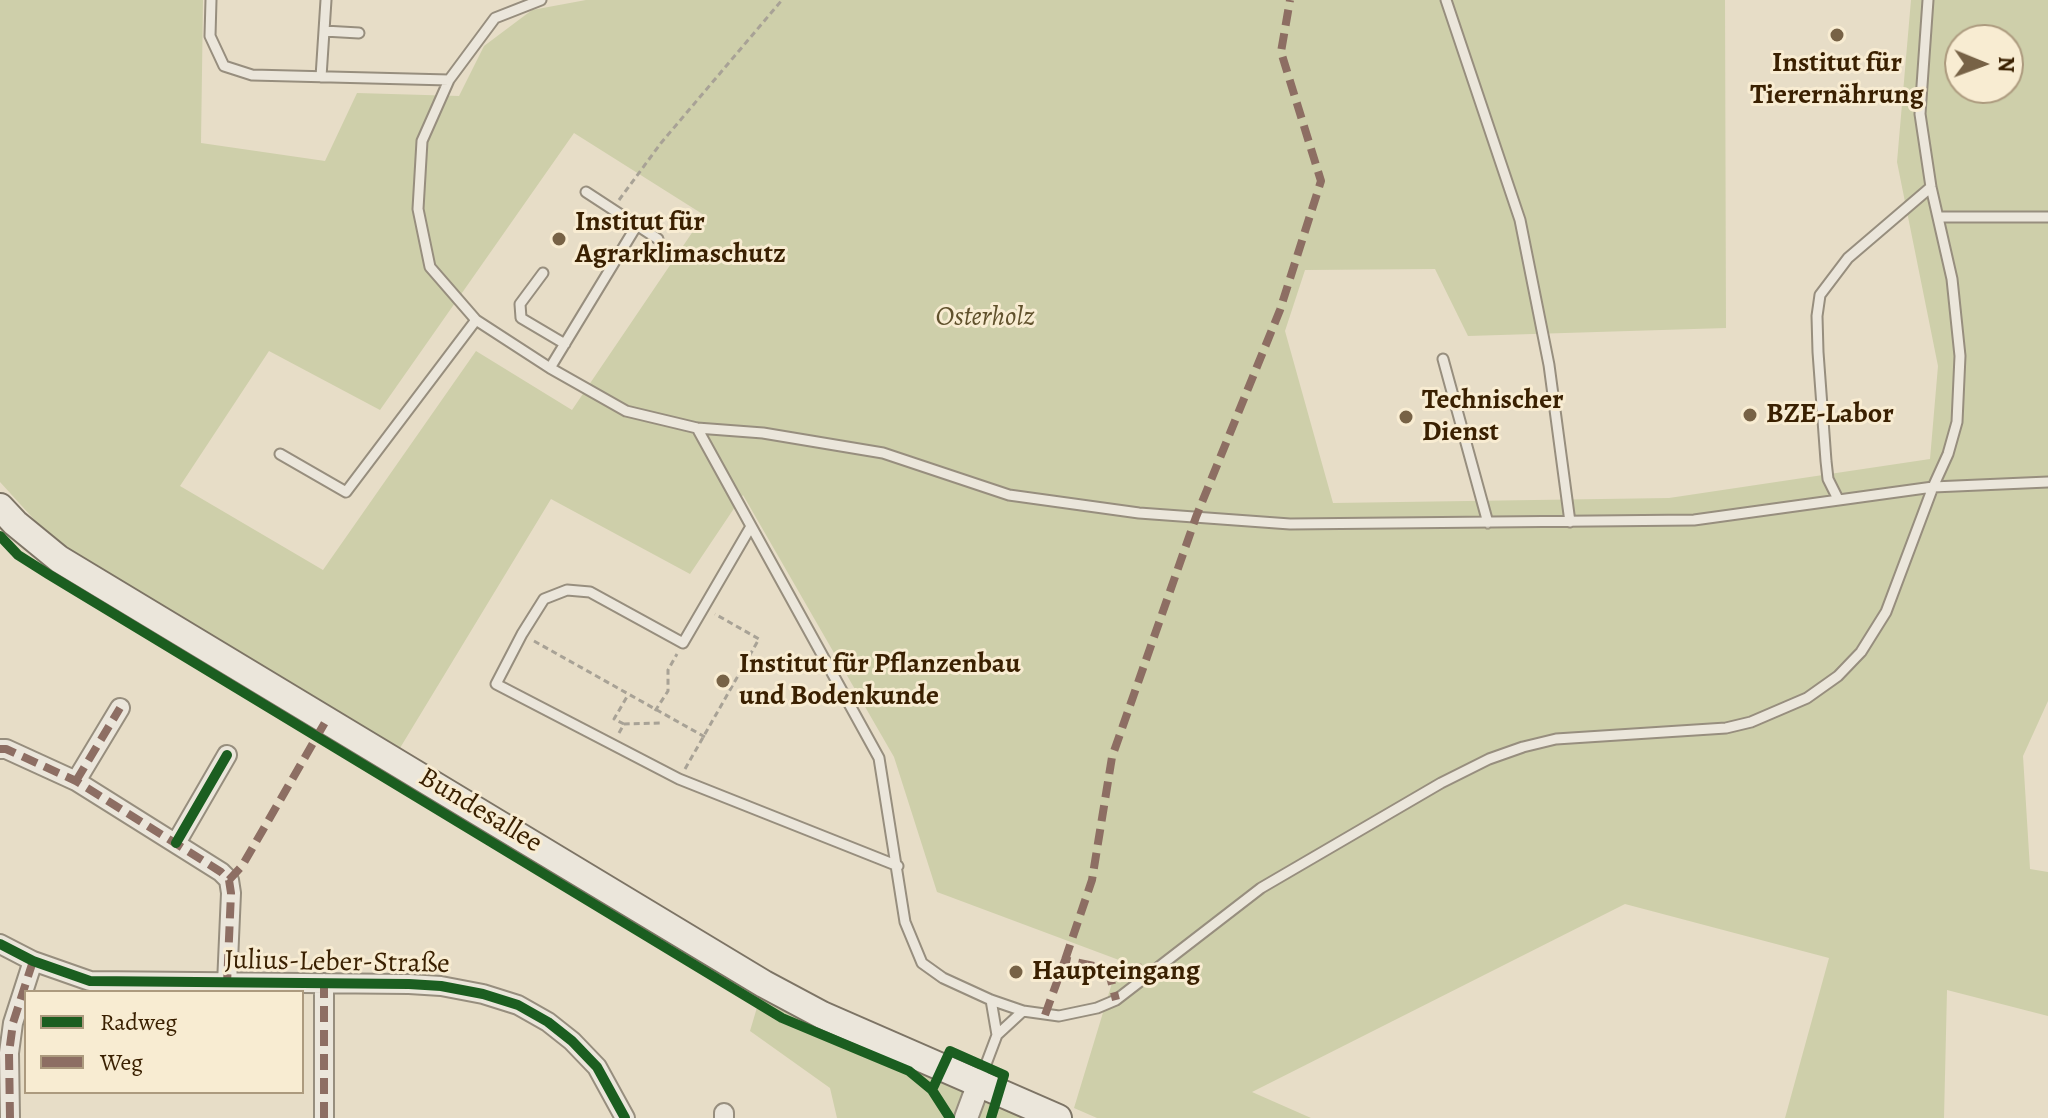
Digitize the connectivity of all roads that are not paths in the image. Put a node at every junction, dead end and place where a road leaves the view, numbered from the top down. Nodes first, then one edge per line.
1 (211, 0) edge
2 (326, 0) edge
3 (541, 0) edge
4 (1446, 0) edge
5 (1928, 0) edge
6 (324, 31) junction
7 (359, 33) dead end
8 (321, 77) junction
9 (449, 80) junction
10 (1931, 187) junction
11 (586, 192) dead end
12 (1938, 217) junction
13 (2048, 217) edge
14 (637, 225) junction
15 (658, 239) dead end
16 (543, 273) dead end
17 (476, 320) junction
18 (565, 344) junction
19 (1443, 359) dead end
20 (550, 368) junction
21 (697, 428) junction
22 (280, 454) dead end
23 (2048, 482) edge
24 (1933, 487) junction
25 (1838, 499) junction
26 (0, 507) edge
27 (1570, 522) junction
28 (1488, 523) junction
29 (750, 528) junction
30 (120, 708) dead end
31 (0, 749) edge
32 (227, 755) dead end
33 (76, 781) junction
34 (176, 843) junction
35 (898, 866) junction
36 (0, 944) edge
37 (33, 961) junction
38 (324, 983) junction
39 (227, 984) junction
40 (991, 1000) junction
41 (1023, 1011) junction
42 (997, 1035) junction
43 (979, 1083) junction
44 (10, 1118) edge
45 (324, 1118) edge
46 (625, 1118) edge
47 (966, 1118) edge
48 (1058, 1118) edge

1 - 8 lane
2 - 6 lane
3 - 9 lane
4 - 27 lane
5 - 10 lane
6 - 7 lane
6 - 8 lane
8 - 9 lane
9 - 17 lane
10 - 12 lane
10 - 25 lane
11 - 14 lane
12 - 13 lane
12 - 24 lane
14 - 15 lane
14 - 18 lane
16 - 18 lane
17 - 20 lane
17 - 22 lane
18 - 20 lane
19 - 28 lane
20 - 21 lane
21 - 28 lane
21 - 29 lane
23 - 24 lane
24 - 25 lane
24 - 41 lane
25 - 27 lane
26 - 43 main road, Bundesallee
27 - 28 lane
29 - 35 lane
29 - 35 lane
30 - 33 street
31 - 33 street
32 - 34 street
33 - 34 street
34 - 39 street
35 - 40 lane
36 - 37 street, Julius-Leber-Straße
37 - 39 street, Julius-Leber-Straße
37 - 44 street
38 - 39 street, Julius-Leber-Straße
38 - 45 street
38 - 46 street, Julius-Leber-Straße
40 - 41 lane
40 - 42 lane
41 - 42 lane
42 - 43 lane
43 - 47 street
43 - 48 main road, Bundesallee

